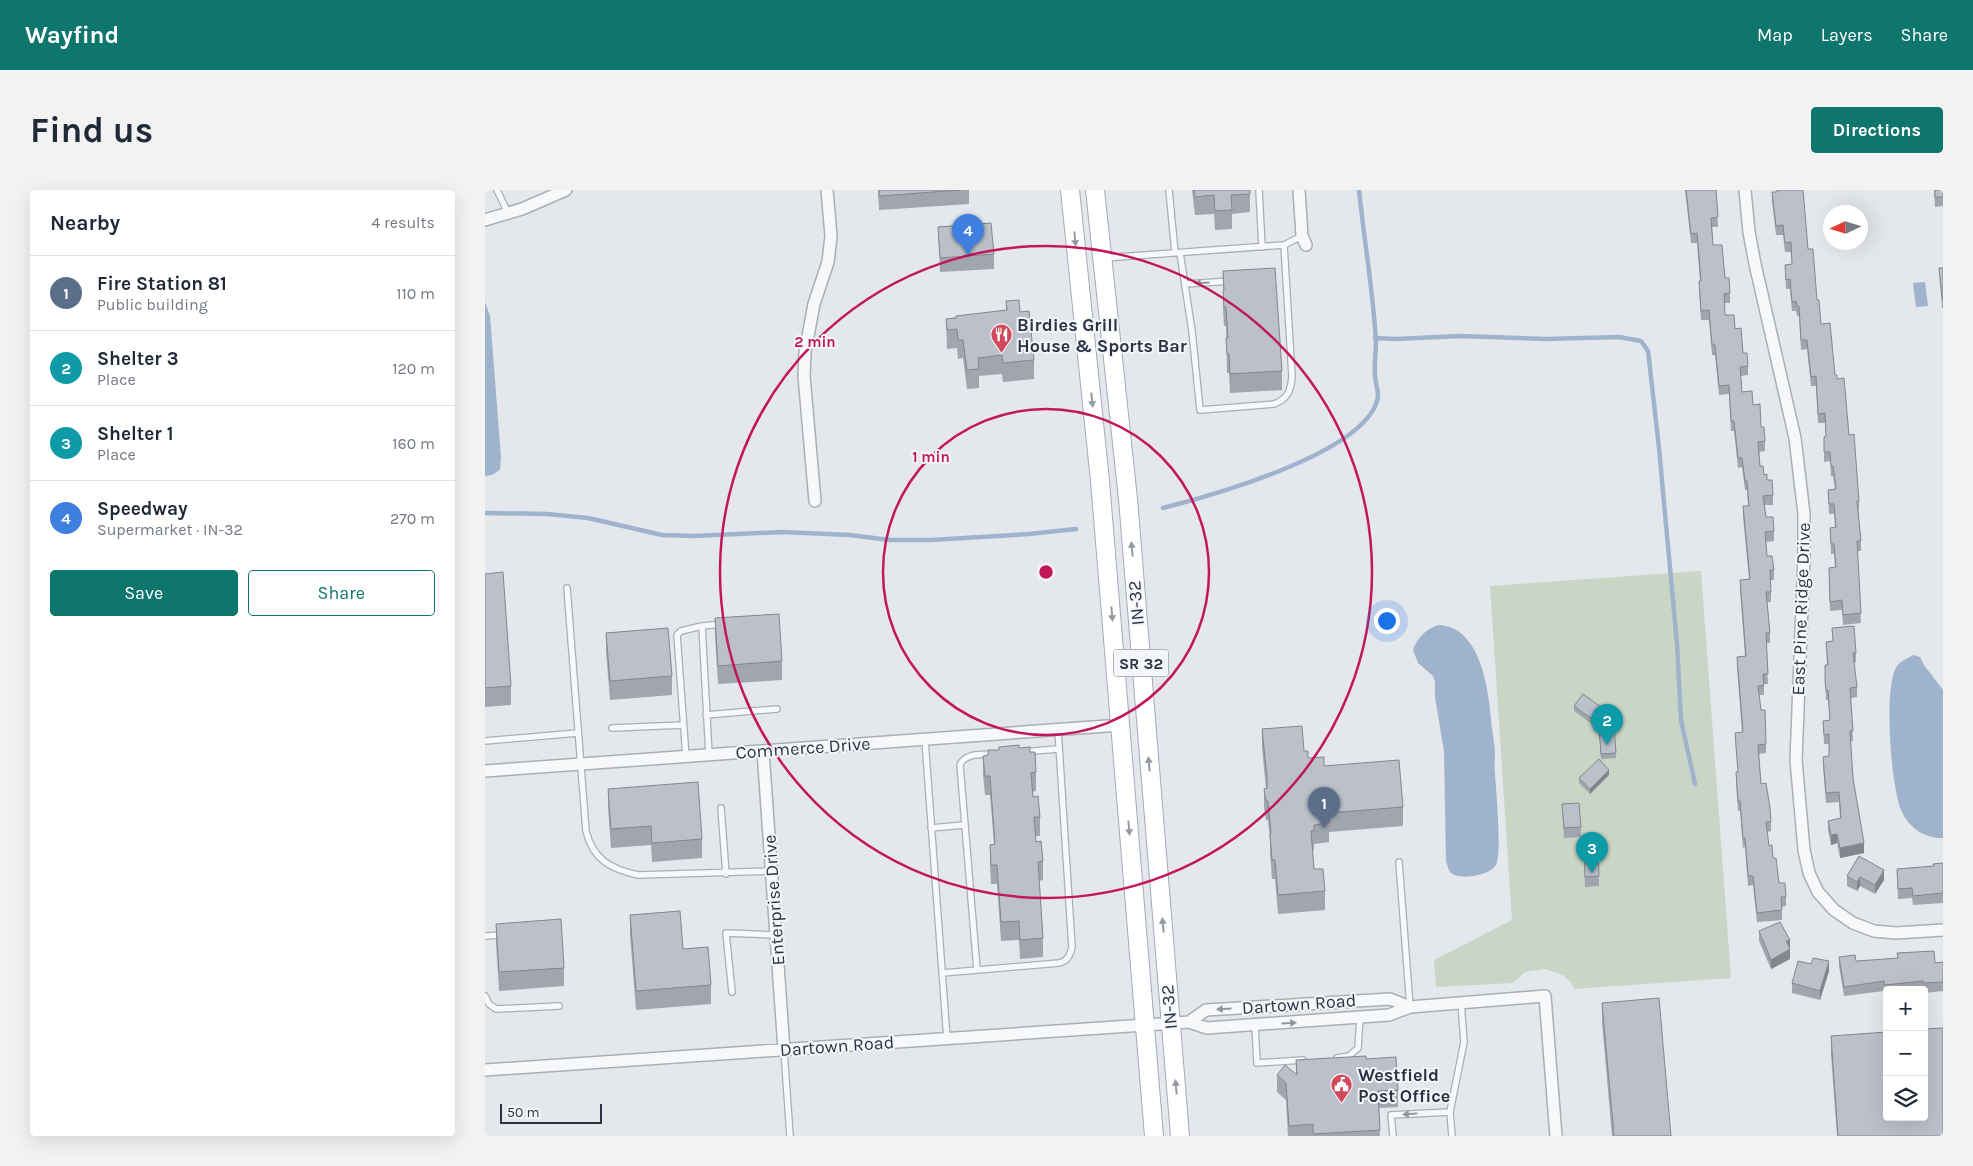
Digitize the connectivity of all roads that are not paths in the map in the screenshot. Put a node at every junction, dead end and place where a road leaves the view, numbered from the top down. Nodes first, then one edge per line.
1 (497, 190) edge
2 (566, 190) edge
3 (827, 190) edge
4 (1070, 190) edge
5 (1095, 190) edge
6 (1169, 190) edge
7 (1259, 190) edge
8 (1299, 190) edge
9 (1745, 190) edge
10 (508, 214) junction
11 (485, 220) edge
12 (1304, 240) joint
13 (1284, 245) junction
14 (1262, 247) junction
15 (1177, 253) junction
16 (1102, 258) junction
17 (1285, 277) junction
18 (1276, 278) edge
19 (1240, 280) edge
20 (1185, 284) junction
21 (815, 501) dead end
22 (567, 588) dead end
23 (727, 623) edge
24 (701, 626) junction
25 (667, 633) edge
26 (677, 635) junction
27 (777, 709) dead end
28 (706, 715) junction
29 (683, 724) junction
30 (1121, 725) junction
31 (612, 728) dead end
32 (1058, 730) junction
33 (578, 733) junction
34 (925, 740) junction
35 (485, 741) edge
36 (1058, 749) junction
37 (763, 751) junction
38 (1000, 753) edge
39 (1010, 753) edge
40 (709, 755) junction
41 (686, 757) junction
42 (581, 764) junction
43 (485, 771) edge
44 (721, 808) dead end
45 (964, 825) junction
46 (931, 828) junction
47 (1399, 862) dead end
48 (771, 871) junction
49 (726, 874) junction
50 (1943, 930) edge
51 (511, 934) edge
52 (776, 934) junction
53 (485, 936) edge
54 (977, 970) junction
55 (943, 973) junction
56 (732, 992) dead end
57 (485, 996) edge
58 (1461, 1003) junction
59 (559, 1006) dead end
60 (1411, 1007) junction
61 (1360, 1017) junction
62 (1189, 1022) junction
63 (1171, 1024) junction
64 (1145, 1025) junction
65 (1255, 1025) junction
66 (947, 1039) junction
67 (784, 1050) junction
68 (1334, 1058) edge
69 (1315, 1060) edge
70 (485, 1070) edge
71 (1451, 1112) junction
72 (790, 1136) edge
73 (1154, 1136) edge
74 (1180, 1136) edge
75 (1393, 1136) edge
76 (1452, 1136) edge
77 (1556, 1136) edge

1 - 10 lane
2 - 10 street
3 - 21 street
4 -> 30 main road, IN-32 / SR 32
5 - 16 main road, IN-32 / SR 32
6 - 15 lane
7 - 14 lane
8 - 12 street
9 - 50 street, East Pine Ridge Drive
10 - 11 street
12 - 13 lane
13 - 14 lane
13 - 17 lane
14 - 15 lane
15 - 16 lane
15 - 20 lane
63 -> 16 main road, IN-32 / SR 32
17 - 18 lane
17 - 20 lane
19 -> 20 lane
22 - 33 lane
23 - 24 lane
24 - 26 lane
24 - 28 lane
25 - 26 lane
26 - 29 lane
27 - 28 lane
28 - 40 lane
29 - 31 lane
29 - 41 lane
30 - 32 street, Commerce Drive
30 -> 64 main road, IN-32 / SR 32
32 - 34 street, Commerce Drive
32 - 36 lane
33 - 35 lane
33 - 42 lane
34 - 37 street, Commerce Drive
34 - 46 lane
36 - 39 lane
36 - 54 lane
37 - 40 street, Commerce Drive
37 - 48 street, Enterprise Drive
38 - 45 lane
40 - 41 street, Commerce Drive
41 - 42 street, Commerce Drive
42 - 43 street, Commerce Drive
42 - 49 lane
44 - 49 lane
45 - 46 lane
45 - 54 lane
46 - 55 lane
47 - 60 lane
48 - 49 lane
48 - 52 street, Enterprise Drive
51 - 53 lane
52 - 56 lane
52 - 67 street, Enterprise Drive
54 - 55 lane
55 - 66 lane
57 - 59 lane
58 - 60 street, Dartown Road
58 - 71 lane
58 - 77 street, Dartown Road
60 - 61 street, Dartown Road
60 -> 62 street, Dartown Road
65 -> 61 street, Dartown Road
61 - 68 lane
62 - 63 street, Dartown Road
62 - 65 street, Dartown Road
63 - 64 street, Dartown Road
74 -> 63 main road, IN-32 / SR 32
64 - 66 street, Dartown Road
64 - 73 main road, IN-32 / SR 32
65 - 69 lane
66 - 67 street, Dartown Road
67 - 70 street, Dartown Road
67 - 72 lane
71 -> 75 lane
71 - 76 lane

